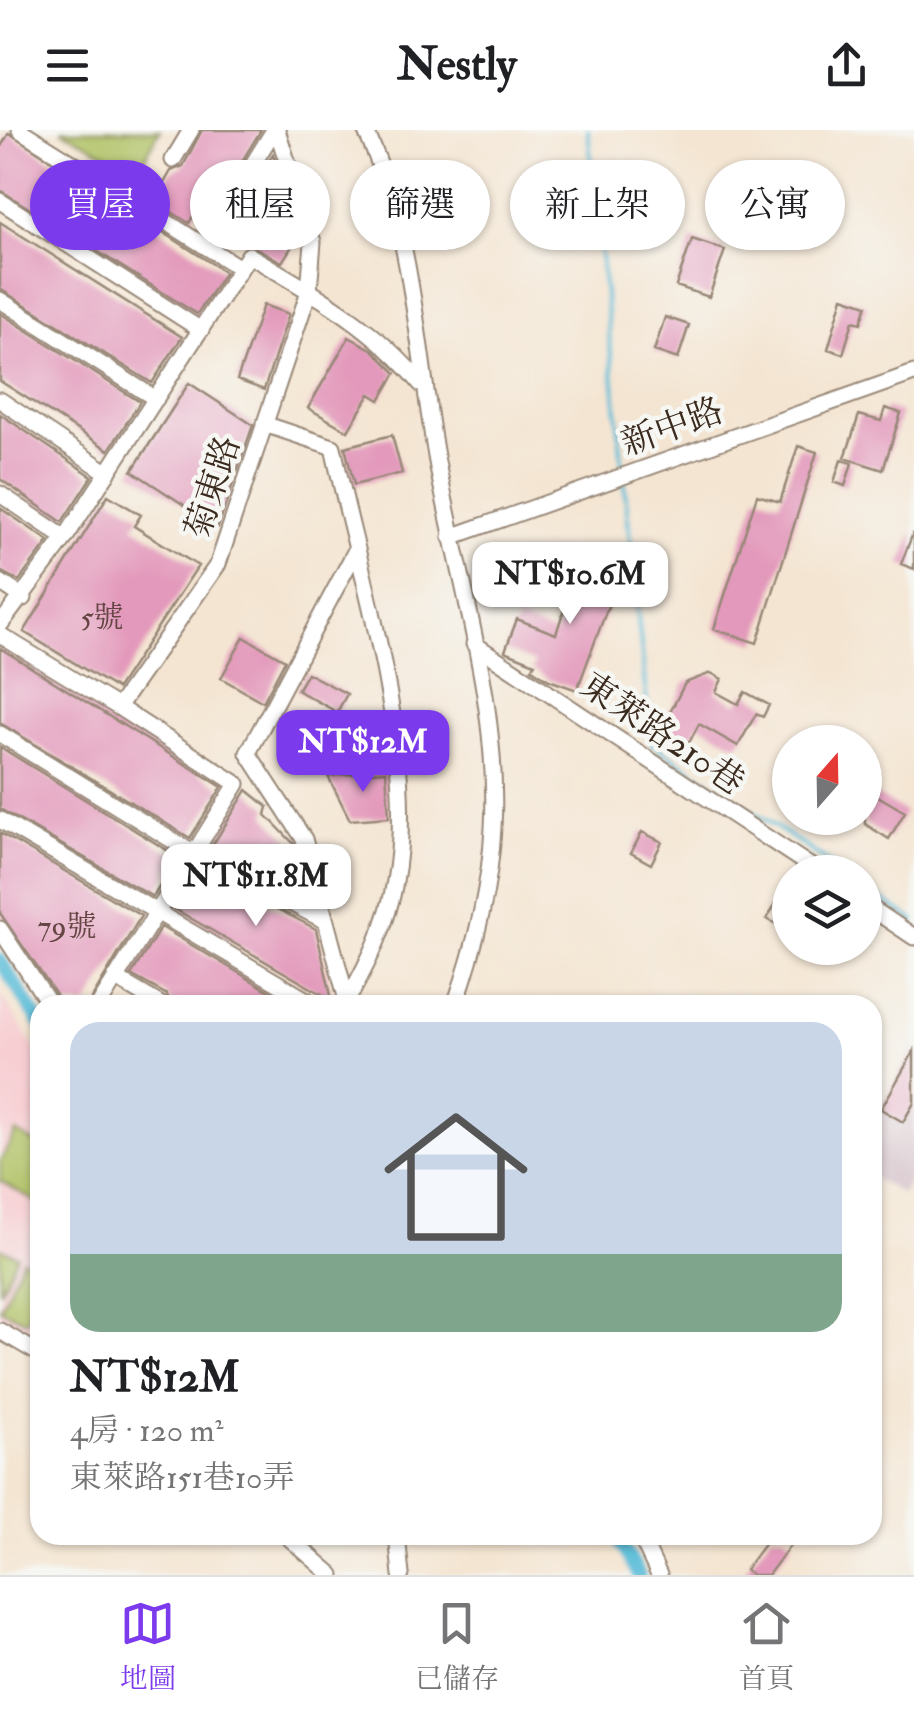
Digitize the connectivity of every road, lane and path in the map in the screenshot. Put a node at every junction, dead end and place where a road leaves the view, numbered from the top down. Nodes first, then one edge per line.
1 (20, 130) edge
2 (191, 130) edge
3 (275, 130) edge
4 (365, 130) edge
5 (173, 160) dead end
6 (256, 160) edge
7 (0, 201) edge
8 (245, 262) junction
9 (309, 290) junction
10 (0, 300) edge
11 (201, 330) junction
12 (914, 372) edge
13 (424, 387) junction
14 (156, 399) junction
15 (0, 400) edge
16 (264, 424) junction
17 (108, 474) junction
18 (0, 494) edge
19 (451, 537) junction
20 (65, 538) junction
21 (355, 552) junction
22 (0, 582) edge
23 (24, 598) junction
24 (0, 626) edge
25 (0, 635) edge
26 (474, 644) junction
27 (118, 707) junction
28 (0, 734) edge
29 (0, 820) edge
30 (193, 853) junction
31 (793, 855) edge
32 (156, 914) junction
33 (882, 915) edge
34 (322, 919) junction
35 (0, 928) edge
36 (914, 937) edge
37 (116, 978) junction
38 (44, 995) edge
39 (105, 995) edge
40 (144, 995) edge
41 (298, 995) edge
42 (346, 995) edge
43 (352, 995) edge
44 (458, 995) edge
45 (0, 1331) edge
46 (30, 1348) edge
47 (298, 1545) edge
48 (398, 1545) edge
49 (645, 1545) edge
50 (332, 1575) edge
51 (401, 1575) edge
52 (659, 1575) edge

1 - 8 street
2 - 5 street
3 - 6 street
3 - 9 street, 菊東路
4 - 13 street
7 - 11 street
8 - 9 street
8 - 11 street
9 - 13 street
9 - 16 street, 菊東路
10 - 14 street
11 - 14 street
12 - 19 street, 新中路
13 - 19 street
14 - 17 street
15 - 17 street
16 - 21 street
16 - 27 street, 菊東路
17 - 20 street
18 - 20 street
19 - 26 street
20 - 23 street
21 - 34 street
21 - 43 street
22 - 23 street
23 - 24 street
25 - 27 street
26 - 31 street, 東萊路210巷
26 - 44 street
27 - 30 street
28 - 30 street
29 - 32 street
30 - 32 street
30 - 34 street
32 - 37 street
32 - 41 street
33 - 36 street
34 - 42 street
35 - 38 street
37 - 39 street
37 - 40 street
45 - 46 street
47 - 50 street
48 - 51 street
49 - 52 street

